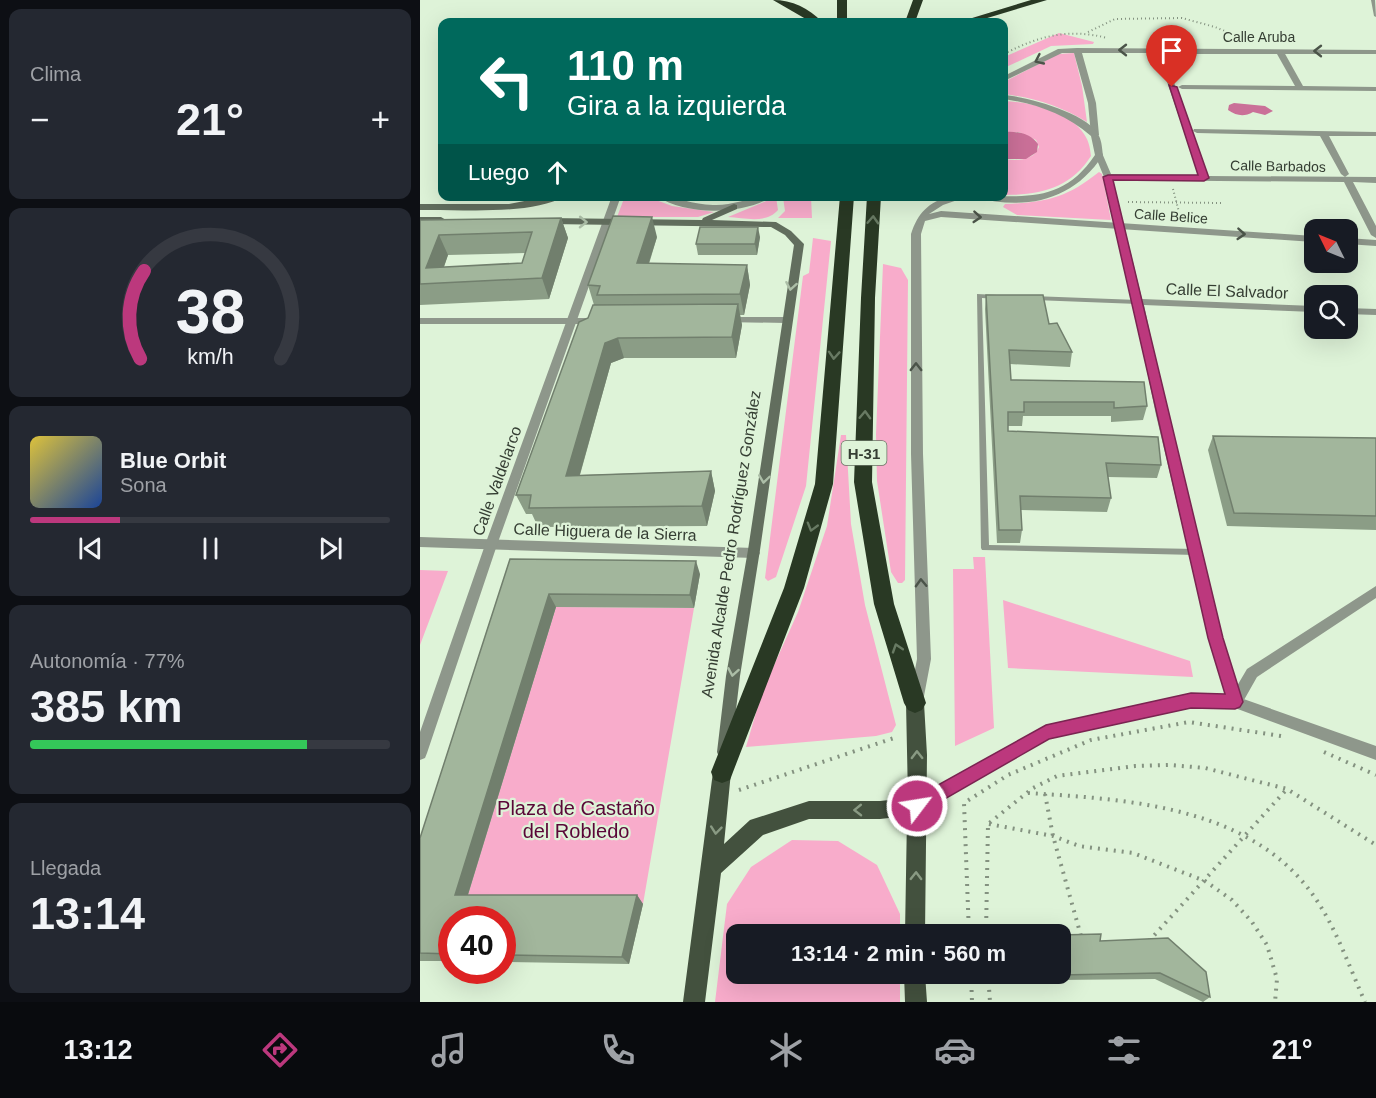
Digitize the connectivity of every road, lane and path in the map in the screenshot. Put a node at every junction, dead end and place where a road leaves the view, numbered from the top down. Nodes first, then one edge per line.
1 (778, 0) edge
2 (842, 0) edge
3 (918, 0) edge
4 (1042, 0) edge
5 (1373, 0) edge
6 (1376, 16) edge
7 (811, 18) edge
8 (842, 18) edge
9 (911, 18) edge
10 (978, 18) edge
11 (1088, 32) junction
12 (1110, 39) dead end
13 (1245, 40) dead end
14 (1077, 50) junction
15 (1160, 50) junction
16 (1008, 52) edge
17 (1376, 52) edge
18 (1281, 54) dead end
19 (1008, 77) edge
20 (1182, 87) dead end
21 (1300, 88) junction
22 (1376, 89) edge
23 (1008, 98) edge
24 (1197, 131) dead end
25 (1323, 133) junction
26 (1376, 134) edge
27 (1095, 135) junction
28 (1099, 155) junction
29 (1108, 177) junction
30 (1346, 177) junction
31 (1204, 178) junction
32 (1376, 180) edge
33 (1172, 183) dead end
34 (1008, 198) edge
35 (548, 201) edge
36 (615, 201) edge
37 (678, 201) edge
38 (753, 201) edge
39 (847, 201) edge
40 (874, 201) edge
41 (946, 201) edge
42 (986, 201) edge
43 (1123, 202) dead end
44 (1177, 202) junction
45 (1221, 203) dead end
46 (420, 207) edge
47 (734, 207) junction
48 (1003, 218) junction
49 (420, 220) edge
50 (449, 220) edge
51 (920, 220) junction
52 (538, 221) edge
53 (608, 222) junction
54 (702, 222) junction
55 (1183, 225) dead end
56 (1119, 226) junction
57 (1376, 235) edge
58 (1304, 238) edge
59 (1358, 242) edge
60 (1376, 243) edge
61 (1002, 297) edge
62 (1024, 298) edge
63 (1138, 302) junction
64 (1304, 309) edge
65 (1358, 311) edge
66 (1376, 312) edge
67 (714, 320) edge
68 (786, 320) junction
69 (420, 321) edge
70 (574, 321) junction
71 (611, 321) edge
72 (420, 542) edge
73 (491, 545) junction
74 (754, 552) junction
75 (1196, 552) junction
76 (1376, 591) edge
77 (1235, 702) junction
78 (915, 703) junction
79 (898, 737) dead end
80 (1288, 737) dead end
81 (1319, 750) dead end
82 (420, 753) edge
83 (1376, 753) edge
84 (722, 772) junction
85 (1376, 775) edge
86 (1287, 789) junction
87 (739, 790) dead end
88 (1026, 793) junction
89 (1045, 794) junction
90 (917, 806) junction
91 (988, 824) junction
92 (1053, 836) junction
93 (1245, 836) junction
94 (1376, 845) edge
95 (712, 868) junction
96 (1205, 881) junction
97 (915, 924) edge
98 (969, 924) edge
99 (986, 924) edge
100 (1081, 936) edge
101 (1147, 942) edge
102 (915, 984) edge
103 (971, 984) edge
104 (989, 984) edge
105 (694, 1002) edge
106 (916, 1002) edge
107 (972, 1002) edge
108 (990, 1002) edge
109 (1275, 1002) edge
110 (1365, 1002) edge

1 - 7 highway
2 - 8 highway
3 - 9 highway
4 - 10 highway
5 - 6 lane
11 - 12 path
11 - 13 path
11 - 16 path
15 -> 14 street, Calle Aruba
14 -> 19 street, Calle Aruba
14 - 27 street
17 -> 15 street, Calle Aruba
15 - 31 street
18 - 21 street
20 - 21 street
21 - 22 street
23 - 27 street
24 - 25 street
25 - 26 street
25 - 30 street
27 - 28 street
28 - 29 street
28 - 34 street
29 - 31 street, Calle Barbados
29 - 56 street
30 - 31 street, Calle Barbados
30 - 32 street, Calle Barbados
30 - 57 street
33 - 44 path
35 - 46 main road
36 - 53 street, Calle Valdelarco
37 - 47 street
38 - 47 street
39 -> 84 highway, H-31
78 -> 40 highway, H-31
41 - 51 street
42 - 48 street
43 - 44 path
44 - 45 path
44 - 55 path
47 - 54 main road
51 -> 48 street, Calle Belice
48 - 56 street, Calle Belice
49 - 50 main road
78 -> 51 street
52 -> 53 main road
53 - 54 main road
53 - 70 street, Calle Valdelarco
54 -> 68 main road, Avenida Alcalde Pedro Rodríguez González
56 -> 58 street, Calle Belice
56 - 63 street
59 - 60 street
61 - 75 lane
62 - 63 lane
63 - 64 street, Calle El Salvador
63 - 75 street
65 - 66 street
67 - 68 street
68 -> 74 main road, Avenida Alcalde Pedro Rodríguez González
69 - 70 street
70 - 71 street
70 - 73 street, Calle Valdelarco
72 - 73 street, Calle Higuera de la Sierra
73 - 74 street, Calle Higuera de la Sierra
73 - 82 street, Calle Valdelarco
74 -> 84 main road, Avenida Alcalde Pedro Rodríguez González
75 - 77 street
76 - 77 street
77 - 83 street
77 - 90 street
90 -> 78 main road
79 - 87 path
80 - 98 path
81 - 85 path
84 -> 95 main road, Avenida Alcalde Pedro Rodríguez González
86 - 88 path
86 - 93 path
86 - 94 path
88 - 89 path
88 - 91 path
89 - 92 path
89 - 93 path
90 -> 95 main road
97 -> 90 main road
91 - 92 path
91 - 99 path
92 - 96 path
92 - 100 path
93 - 96 path
93 - 110 path
95 - 105 main road, Avenida Alcalde Pedro Rodríguez González
96 - 101 path
96 - 109 path
102 - 106 main road
103 - 107 path
104 - 108 path

